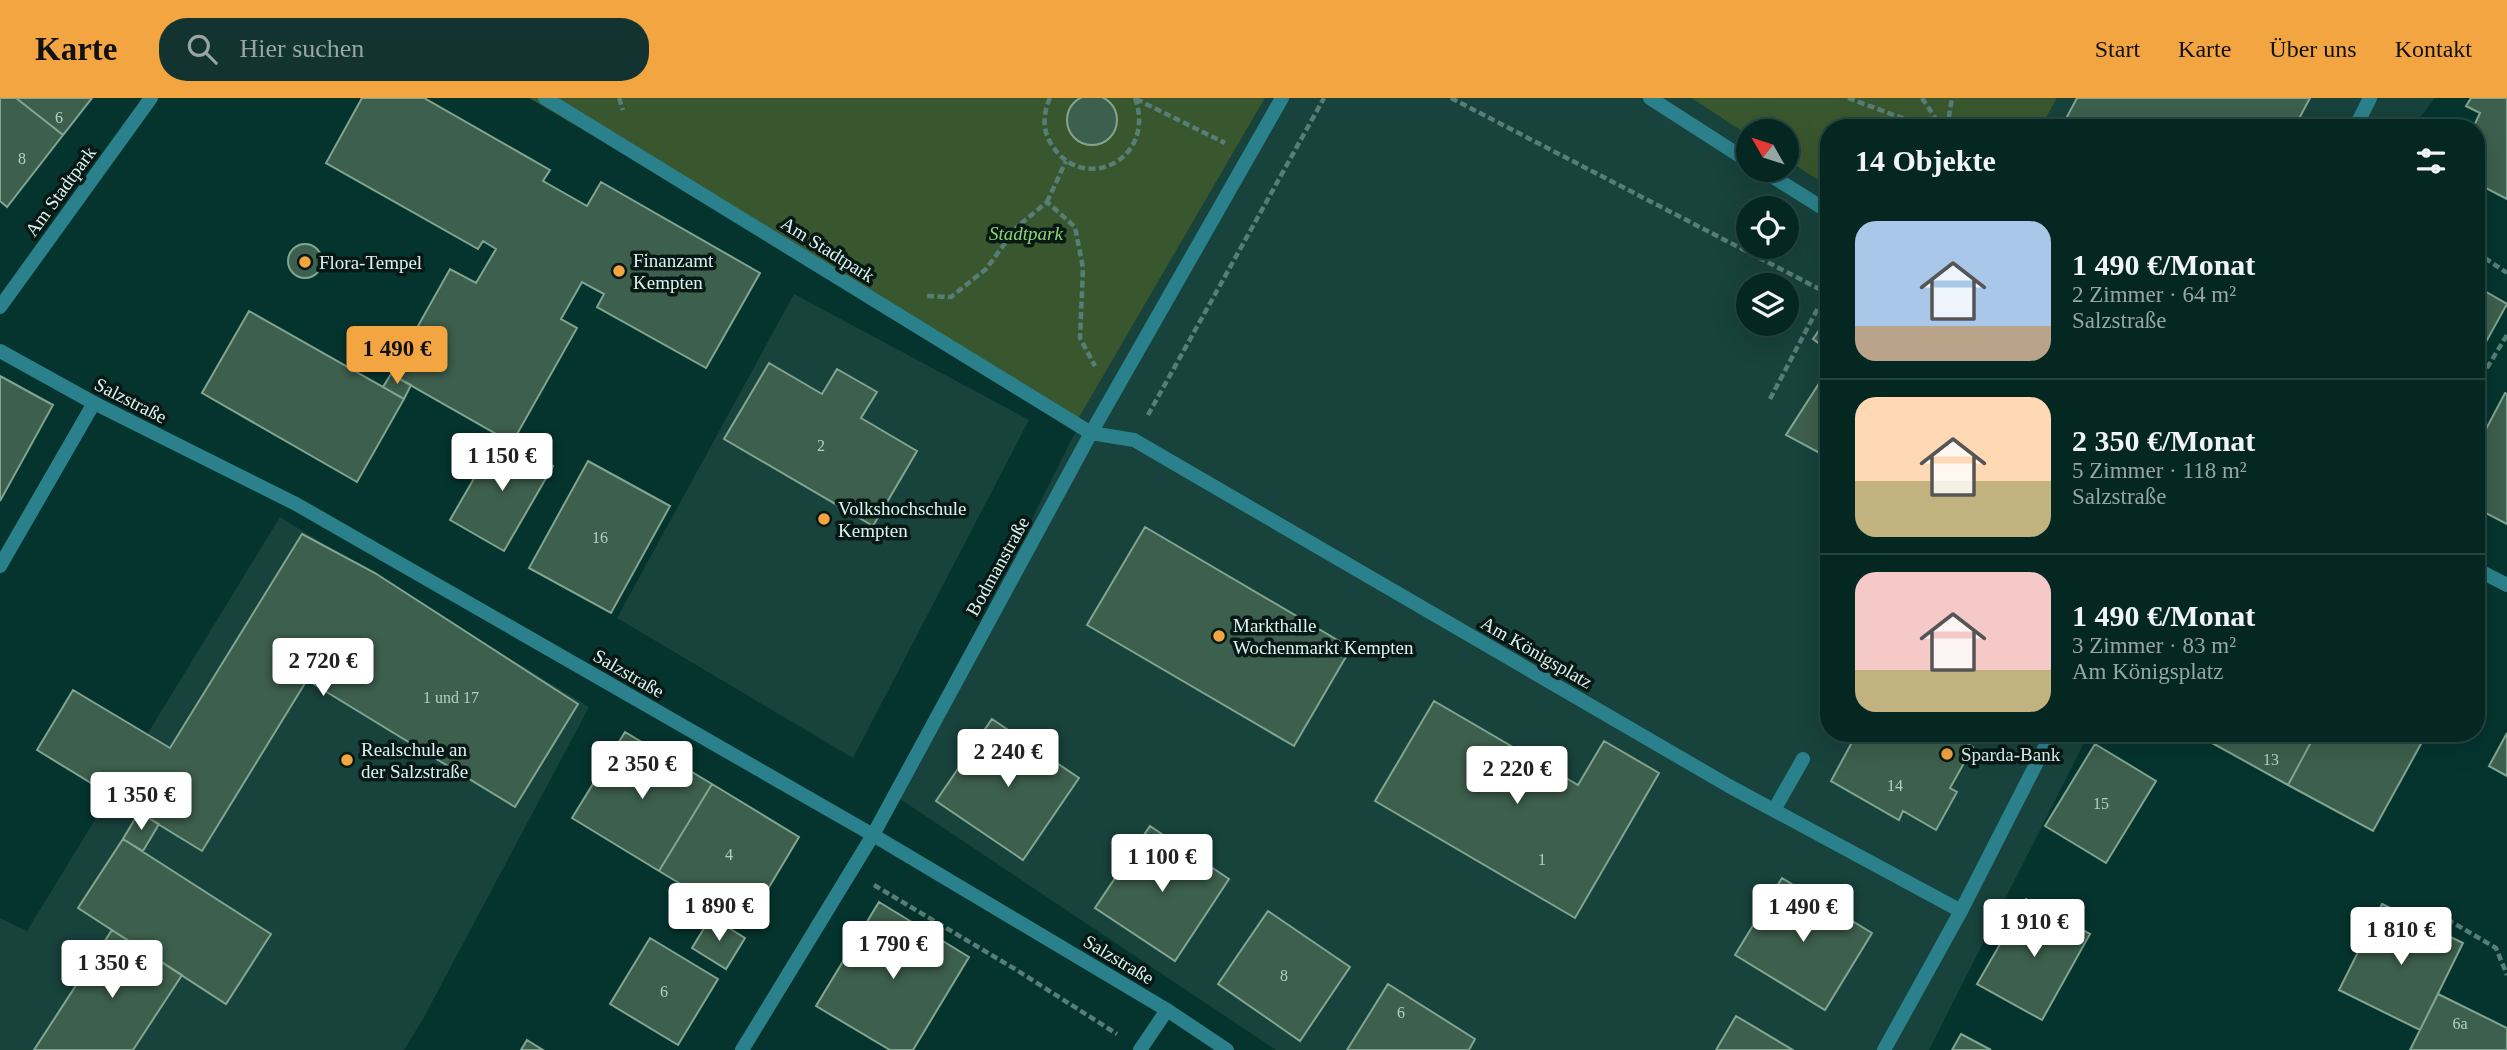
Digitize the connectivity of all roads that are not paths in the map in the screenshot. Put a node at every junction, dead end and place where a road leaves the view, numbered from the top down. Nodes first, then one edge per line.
1 (151, 98) edge
2 (545, 98) edge
3 (1282, 98) edge
4 (1650, 98) edge
5 (2370, 98) edge
6 (2360, 119) edge
7 (1736, 153) edge
8 (1781, 182) edge
9 (1820, 206) edge
10 (0, 307) edge
11 (0, 351) edge
12 (94, 403) junction
13 (1091, 433) junction
14 (0, 566) edge
15 (2485, 574) edge
16 (2507, 585) edge
17 (2047, 742) edge
18 (1803, 759) dead end
19 (1774, 810) junction
20 (873, 835) junction
21 (1961, 911) junction
22 (1167, 1010) junction
23 (742, 1050) edge
24 (1140, 1050) edge
25 (1227, 1050) edge
26 (1884, 1050) edge

1 - 10 street, Am Stadtpark
2 - 13 street, Am Stadtpark
3 - 13 street, Bodmanstraße
4 - 7 street
5 - 6 street
8 - 9 street
11 - 12 street, Salzstraße
12 - 14 street
12 - 20 street, Salzstraße
13 - 19 street, Am Königsplatz
13 - 20 street, Bodmanstraße
15 - 16 street
17 - 21 street
18 - 19 street
19 - 21 street, Am Königsplatz
20 - 22 street, Salzstraße
20 - 23 street, Bodmanstraße
21 - 26 street
22 - 24 street
22 - 25 street, Salzstraße

